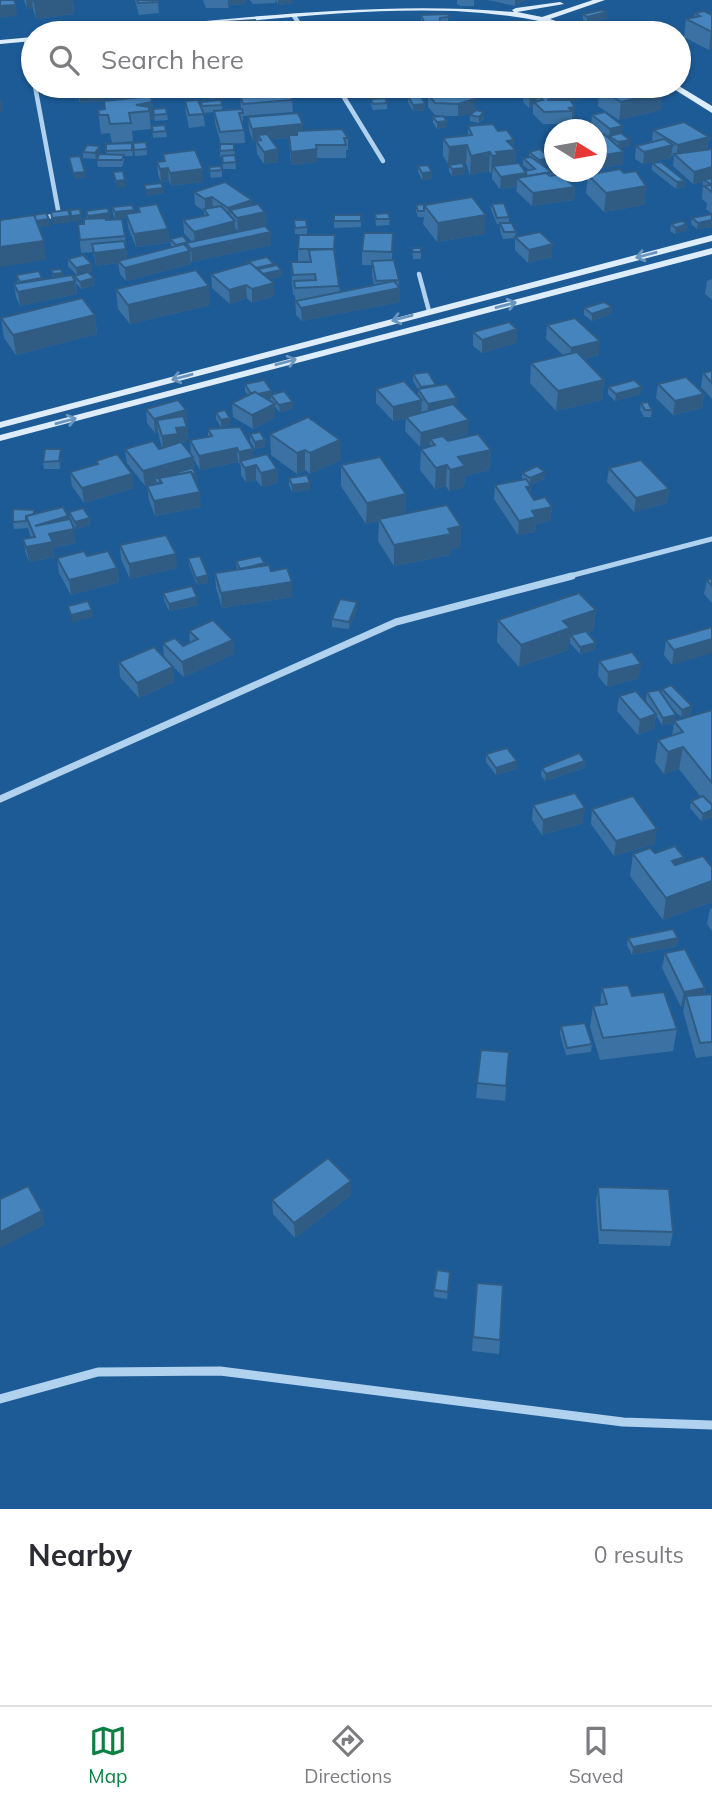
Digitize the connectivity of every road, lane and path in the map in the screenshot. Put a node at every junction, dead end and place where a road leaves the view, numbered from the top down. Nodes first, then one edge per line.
1 (601, 0) edge
2 (560, 4) junction
3 (573, 5) edge
4 (503, 12) junction
5 (294, 16) junction
6 (541, 18) junction
7 (237, 21) edge
8 (297, 21) edge
9 (553, 21) edge
10 (21, 41) edge
11 (0, 42) edge
12 (691, 97) edge
13 (36, 98) edge
14 (344, 98) edge
15 (712, 110) edge
16 (383, 161) dead end
17 (36, 219) edge
18 (712, 238) edge
19 (712, 251) edge
20 (620, 262) junction
21 (630, 272) junction
22 (419, 274) dead end
23 (429, 311) junction
24 (0, 425) edge
25 (0, 438) edge
26 (712, 539) edge
27 (0, 799) edge
28 (0, 1399) edge
29 (712, 1425) edge

1 - 3 street
2 - 3 street
2 - 4 street
2 - 6 street
3 - 6 street
4 - 5 street
4 - 6 street
5 - 7 street
5 - 8 street
6 - 9 street
10 - 11 street
12 - 15 street
13 - 17 street
14 - 16 street
18 -> 20 street
19 - 21 street
20 - 21 street
20 - 23 street
25 -> 21 street
22 - 23 lane
23 -> 24 street
26 - 27 street
28 - 29 street

